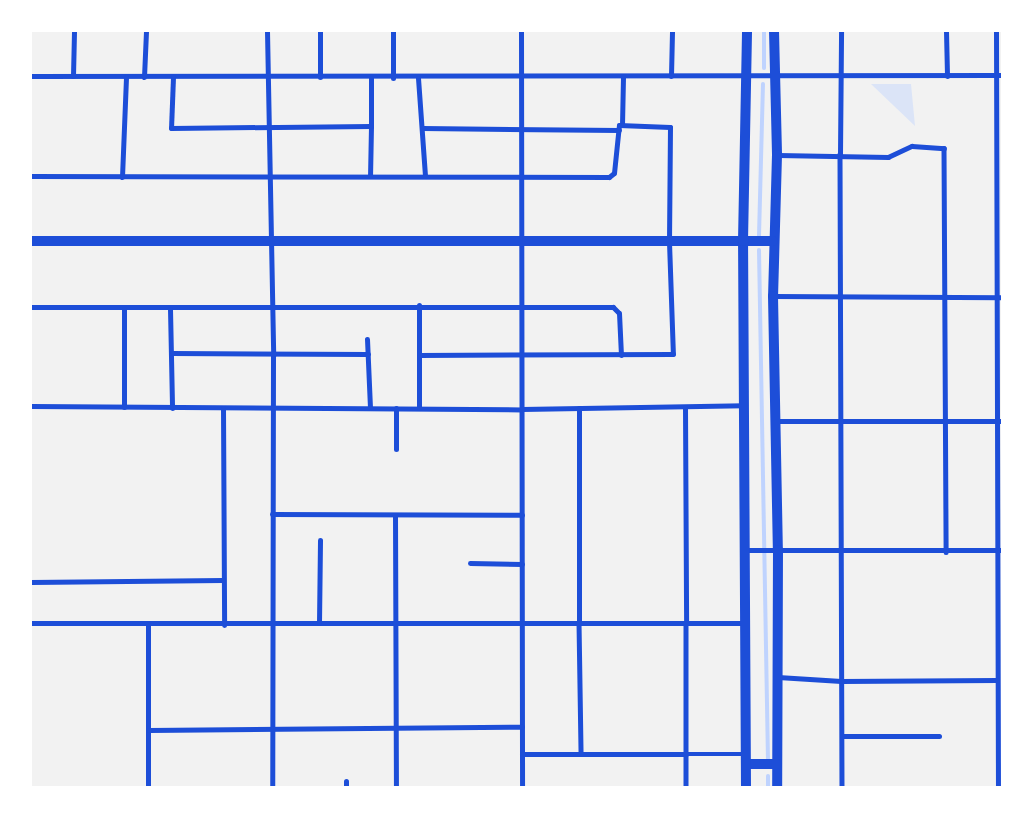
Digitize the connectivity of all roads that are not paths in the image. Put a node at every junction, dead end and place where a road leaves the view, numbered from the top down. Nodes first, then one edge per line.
1 (74, 31) edge
2 (146, 31) edge
3 (267, 31) edge
4 (320, 31) edge
5 (393, 31) edge
6 (522, 31) edge
7 (672, 31) edge
8 (747, 31) edge
9 (774, 31) edge
10 (841, 31) edge
11 (946, 31) edge
12 (996, 31) edge
13 (522, 75) junction
14 (842, 75) junction
15 (999, 75) edge
16 (31, 76) edge
17 (73, 76) junction
18 (623, 76) junction
19 (671, 76) junction
20 (747, 76) junction
21 (774, 76) junction
22 (947, 76) junction
23 (126, 77) junction
24 (144, 77) junction
25 (173, 77) junction
26 (266, 77) junction
27 (320, 78) junction
28 (371, 78) junction
29 (393, 78) junction
30 (418, 78) junction
31 (371, 126) junction
32 (522, 127) junction
33 (422, 128) junction
34 (620, 128) junction
35 (266, 129) junction
36 (840, 154) junction
37 (777, 155) junction
38 (522, 175) junction
39 (31, 176) edge
40 (270, 176) junction
41 (370, 176) junction
42 (425, 176) junction
43 (122, 177) junction
44 (31, 241) edge
45 (743, 241) junction
46 (772, 241) junction
47 (269, 242) junction
48 (522, 242) junction
49 (669, 242) junction
50 (999, 254) edge
51 (772, 296) junction
52 (841, 297) junction
53 (944, 297) junction
54 (999, 297) edge
55 (419, 305) junction
56 (522, 306) junction
57 (31, 307) edge
58 (272, 307) junction
59 (124, 309) junction
60 (170, 309) junction
61 (367, 339) dead end
62 (172, 353) junction
63 (368, 354) junction
64 (419, 355) junction
65 (621, 355) junction
66 (273, 356) junction
67 (522, 357) junction
68 (745, 405) junction
69 (31, 406) edge
70 (124, 407) junction
71 (685, 407) junction
72 (172, 408) junction
73 (223, 408) junction
74 (272, 408) junction
75 (370, 408) junction
76 (396, 408) junction
77 (419, 408) junction
78 (579, 408) junction
79 (522, 409) junction
80 (775, 420) junction
81 (945, 421) junction
82 (999, 421) edge
83 (841, 422) junction
84 (396, 449) dead end
85 (999, 494) edge
86 (272, 514) junction
87 (395, 515) junction
88 (522, 515) junction
89 (320, 540) dead end
90 (746, 550) junction
91 (778, 550) junction
92 (1000, 551) edge
93 (841, 552) junction
94 (946, 552) junction
95 (470, 563) dead end
96 (522, 564) junction
97 (223, 580) junction
98 (31, 582) edge
99 (1000, 601) edge
100 (393, 621) junction
101 (522, 622) junction
102 (579, 622) junction
103 (31, 623) edge
104 (272, 623) junction
105 (319, 623) junction
106 (686, 623) junction
107 (748, 623) junction
108 (148, 624) junction
109 (224, 625) junction
110 (1000, 645) edge
111 (777, 677) junction
112 (997, 680) junction
113 (842, 681) junction
114 (394, 727) junction
115 (522, 727) junction
116 (273, 728) junction
117 (149, 730) junction
118 (842, 736) junction
119 (939, 736) dead end
120 (522, 754) junction
121 (581, 754) junction
122 (686, 754) junction
123 (746, 759) junction
124 (777, 764) junction
125 (148, 787) edge
126 (272, 787) edge
127 (396, 787) edge
128 (522, 787) edge
129 (686, 787) edge
130 (746, 787) edge
131 (777, 787) edge
132 (842, 787) edge
133 (998, 787) edge

1 - 17 street
2 - 24 street
3 - 26 street
4 - 27 street
5 - 29 street
6 - 13 street
7 - 19 street
8 - 20 main road
9 - 21 main road
10 - 14 street
11 - 22 street
12 - 15 street
13 - 18 street
13 - 30 street
13 - 32 street
14 - 21 street
14 - 22 street
14 - 36 street
15 - 22 street
15 - 50 street
16 - 17 street
17 - 23 street
18 - 19 street
18 - 34 street
19 - 20 street
20 - 21 street
20 - 45 main road
21 - 37 main road
23 - 24 street
23 - 43 street
24 - 25 street
25 - 26 street
25 - 35 street
26 - 27 street
26 - 35 street
27 - 28 street
28 - 29 street
28 - 31 street
29 - 30 street
30 - 33 street
31 - 35 street
31 - 41 street
32 - 33 street
32 - 34 street
32 - 38 street
33 - 42 street
34 - 38 street
34 - 49 street
35 - 40 street
36 - 37 street
36 - 52 street
36 - 53 street
37 - 46 main road
38 - 42 street
38 - 48 street
39 - 43 street
40 - 41 street
40 - 43 street
40 - 47 street
41 - 42 street
44 - 47 main road
45 - 46 main road
45 - 49 main road
45 - 68 main road
46 - 51 main road
47 - 48 main road
47 - 58 street
48 - 49 main road
48 - 56 street
49 - 65 street
50 - 54 street
51 - 52 street
51 - 80 main road
52 - 53 street
52 - 83 street
53 - 54 street
53 - 81 street
54 - 82 street
55 - 56 street
55 - 58 street
55 - 64 street
56 - 65 street
56 - 67 street
57 - 59 street
58 - 60 street
58 - 66 street
59 - 60 street
59 - 70 street
60 - 62 street
61 - 63 street
62 - 66 street
62 - 72 street
63 - 66 street
63 - 75 street
64 - 67 street
64 - 77 street
65 - 67 street
66 - 74 street
67 - 79 street
68 - 71 street
68 - 90 main road
69 - 70 street
70 - 72 street
71 - 78 street
71 - 106 street
72 - 73 street
73 - 74 street
73 - 97 street
74 - 75 street
74 - 86 street
75 - 76 street
76 - 77 street
76 - 84 street
77 - 79 street
78 - 79 street
78 - 102 street
79 - 88 street
80 - 83 street
80 - 91 main road
81 - 82 street
81 - 83 street
81 - 94 street
82 - 85 street
83 - 93 street
85 - 92 street
86 - 87 street
86 - 104 street
87 - 88 street
87 - 100 street
88 - 96 street
89 - 105 street
90 - 91 street
90 - 107 main road
91 - 93 street
91 - 111 main road
92 - 94 street
92 - 99 street
93 - 94 street
93 - 113 street
95 - 96 street
96 - 101 street
97 - 98 street
97 - 109 street
99 - 110 street
100 - 101 street
100 - 105 street
100 - 114 street
101 - 102 street
101 - 115 street
102 - 106 street
102 - 121 street
103 - 108 street
104 - 105 street
104 - 109 street
104 - 116 street
106 - 107 street
106 - 122 street
107 - 123 main road
108 - 109 street
108 - 117 street
110 - 112 street
111 - 113 street
111 - 124 main road
112 - 113 street
112 - 133 street
113 - 118 street
114 - 115 street
114 - 116 street
114 - 127 street
115 - 120 street
116 - 117 street
116 - 126 street
117 - 125 street
118 - 119 street
118 - 132 street
120 - 121 street
120 - 128 street
121 - 122 street
122 - 123 street
122 - 129 street
123 - 124 main road
123 - 130 main road
124 - 131 main road

